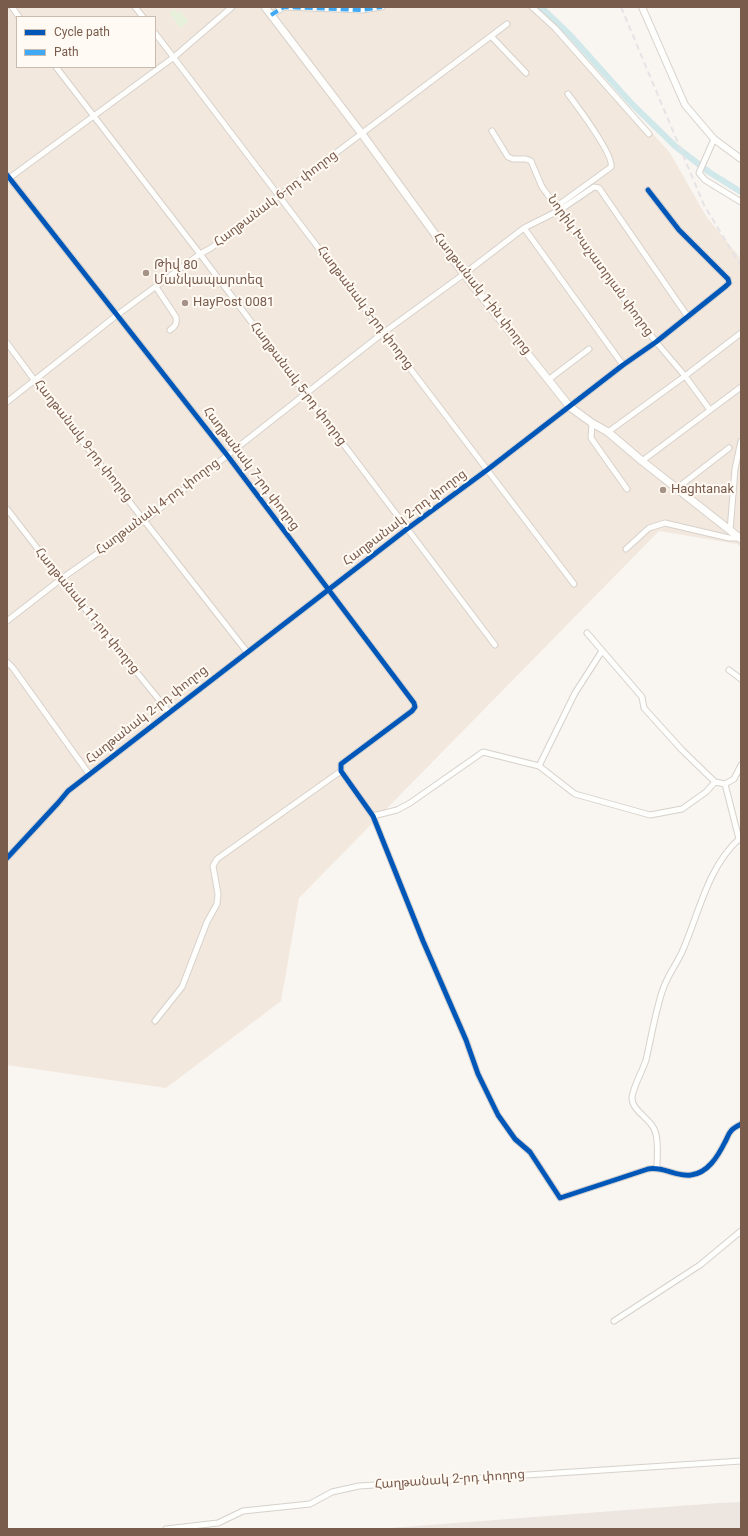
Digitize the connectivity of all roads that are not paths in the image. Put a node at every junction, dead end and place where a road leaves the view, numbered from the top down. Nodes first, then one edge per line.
1 (12, 7) edge
2 (135, 7) edge
3 (232, 7) edge
4 (265, 7) edge
5 (382, 7) edge
6 (532, 7) edge
7 (642, 7) edge
8 (271, 14) junction
9 (18, 16) edge
10 (142, 16) edge
11 (507, 24) dead end
12 (156, 33) edge
13 (491, 36) junction
14 (174, 57) junction
15 (57, 68) edge
16 (526, 73) dead end
17 (568, 94) dead end
18 (93, 117) junction
19 (492, 131) dead end
20 (362, 134) junction
21 (649, 134) dead end
22 (714, 139) junction
23 (741, 159) edge
24 (8, 178) edge
25 (648, 190) dead end
26 (280, 195) junction
27 (741, 202) edge
28 (558, 208) junction
29 (524, 228) junction
30 (200, 254) junction
31 (464, 274) junction
32 (156, 286) junction
33 (117, 315) junction
34 (688, 317) junction
35 (170, 330) dead end
36 (383, 333) junction
37 (741, 333) edge
38 (656, 342) junction
39 (7, 343) edge
40 (590, 349) dead end
41 (623, 365) junction
42 (685, 376) junction
43 (548, 380) junction
44 (35, 381) junction
45 (741, 387) edge
46 (306, 394) junction
47 (7, 402) edge
48 (570, 407) junction
49 (710, 410) junction
50 (592, 423) junction
51 (608, 432) junction
52 (741, 442) edge
53 (729, 448) dead end
54 (227, 455) junction
55 (642, 462) junction
56 (735, 469) junction
57 (487, 470) junction
58 (741, 473) edge
59 (676, 488) junction
60 (627, 489) dead end
61 (7, 509) edge
62 (145, 520) junction
63 (407, 529) junction
64 (730, 531) junction
65 (740, 538) edge
66 (626, 549) dead end
67 (61, 579) junction
68 (574, 584) dead end
69 (329, 590) junction
70 (7, 621) edge
71 (587, 633) dead end
72 (496, 645) dead end
73 (602, 651) junction
74 (248, 652) junction
75 (7, 662) edge
76 (729, 670) dead end
77 (741, 679) edge
78 (169, 712) junction
79 (741, 765) edge
80 (539, 766) junction
81 (341, 771) junction
82 (89, 774) junction
83 (715, 782) junction
84 (725, 784) junction
85 (373, 816) junction
86 (740, 840) edge
87 (7, 858) edge
88 (155, 1021) dead end
89 (741, 1124) edge
90 (657, 1167) junction
91 (741, 1231) edge
92 (614, 1322) dead end
93 (741, 1461) edge
94 (166, 1529) edge

1 - 9 street
2 - 10 street
3 - 14 street
4 - 8 main road, Հաղթանակ 1-ին փողոց
5 - 8 street
6 - 21 street
7 - 22 street
8 - 20 main road, Հաղթանակ 1-ին փողոց
11 - 13 street, Հաղթանակ 6-րդ փողոց
12 - 14 street, Հաղթանակ 3-րդ փողոց
13 - 16 street
13 - 20 street, Հաղթանակ 6-րդ փողոց
14 - 18 street
14 - 26 street, Հաղթանակ 3-րդ փողոց
15 - 18 street, Հաղթանակ 5-րդ փողոց
17 - 28 street
18 - 24 street
18 - 30 street, Հաղթանակ 5-րդ փողոց
19 - 28 street, Նորիկ Խաչատրյան փողոց
20 - 26 street, Հաղթանակ 6-րդ փողոց
20 - 31 main road, Հաղթանակ 1-ին փողոց
22 - 23 street
22 - 27 street
24 - 33 street, Հաղթանակ 7-րդ փողոց
25 - 34 street, Հաղթանակ 2-րդ փողոց
26 - 30 street, Հաղթանակ 6-րդ փողոց
26 - 36 street, Հաղթանակ 3-րդ փողոց
28 - 29 street, Հաղթանակ 4-րդ փողոց
28 - 34 street
28 - 38 street, Նորիկ Խաչատրյան փողոց
29 - 31 street, Հաղթանակ 4-րդ փողոց
29 - 41 street
30 - 32 street, Հաղթանակ 6-րդ փողոց
30 - 46 street, Հաղթանակ 5-րդ փողոց
31 - 36 street, Հաղթանակ 4-րդ փողոց
31 - 43 main road, Հաղթանակ 1-ին փողոց
32 - 33 street, Հաղթանակ 6-րդ փողոց
32 - 35 street
33 - 44 street, Հաղթանակ 6-րդ փողոց
33 - 54 street, Հաղթանակ 7-րդ փողոց
34 - 38 street, Հաղթանակ 2-րդ փողոց
36 - 46 street, Հաղթանակ 4-րդ փողոց
36 - 57 street, Հաղթանակ 3-րդ փողոց
37 - 42 street
38 - 41 street, Հաղթանակ 2-րդ փողոց
38 - 42 street, Նորիկ Խաչատրյան փողոց
39 - 44 street, Հաղթանակ 9-րդ փողոց
40 - 43 street
41 - 48 street, Հաղթանակ 2-րդ փողոց
42 - 49 street, Նորիկ Խաչատրյան փողոց
42 - 51 street
43 - 48 main road, Հաղթանակ 1-ին փողոց
44 - 47 street, Հաղթանակ 6-րդ փողոց
44 - 62 street, Հաղթանակ 9-րդ փողոց
45 - 49 street
46 - 54 street, Հաղթանակ 4-րդ փողոց
46 - 63 street, Հաղթանակ 5-րդ փողոց
48 - 50 main road, Հաղթանակ 1-ին փողոց
48 - 57 street, Հաղթանակ 2-րդ փողոց
49 - 55 street
50 - 51 main road, Հաղթանակ 1-ին փողոց
50 - 60 street
51 - 55 main road, Հաղթանակ 1-ին փողոց
52 - 56 street
53 - 59 street
54 - 62 street, Հաղթանակ 4-րդ փողոց
54 - 69 street, Հաղթանակ 7-րդ փողոց
55 - 59 main road, Հաղթանակ 1-ին փողոց
56 - 58 street
56 - 64 street
57 - 63 street, Հաղթանակ 2-րդ փողոց
57 - 68 street, Հաղթանակ 3-րդ փողոց
59 - 64 main road, Հաղթանակ 1-ին փողոց
61 - 67 street, Հաղթանակ 11-րդ փողոց
62 - 67 street, Հաղթանակ 4-րդ փողոց
62 - 74 street, Հաղթանակ 9-րդ փողոց
63 - 69 street, Հաղթանակ 2-րդ փողոց
63 - 72 street, Հաղթանակ 5-րդ փողոց
64 - 65 main road, Հաղթանակ 1-ին փողոց
65 - 66 street
67 - 70 street, Հաղթանակ 4-րդ փողոց
67 - 78 street, Հաղթանակ 11-րդ փողոց
69 - 74 street, Հաղթանակ 2-րդ փողոց
69 - 81 street, Հաղթանակ 7-րդ փողոց
71 - 73 street
73 - 80 street
73 - 83 street
74 - 78 street, Հաղթանակ 2-րդ փողոց
75 - 82 street
76 - 77 street
78 - 82 street, Հաղթանակ 2-րդ փողոց
79 - 84 street
80 - 83 street
80 - 85 street
81 - 85 street
81 - 88 street
82 - 87 street, Հաղթանակ 2-րդ փողոց
83 - 84 street
84 - 86 street
85 - 90 street
86 - 90 street
89 - 90 street
91 - 92 street
93 - 94 street, Հաղթանակ 2-րդ փողոց

